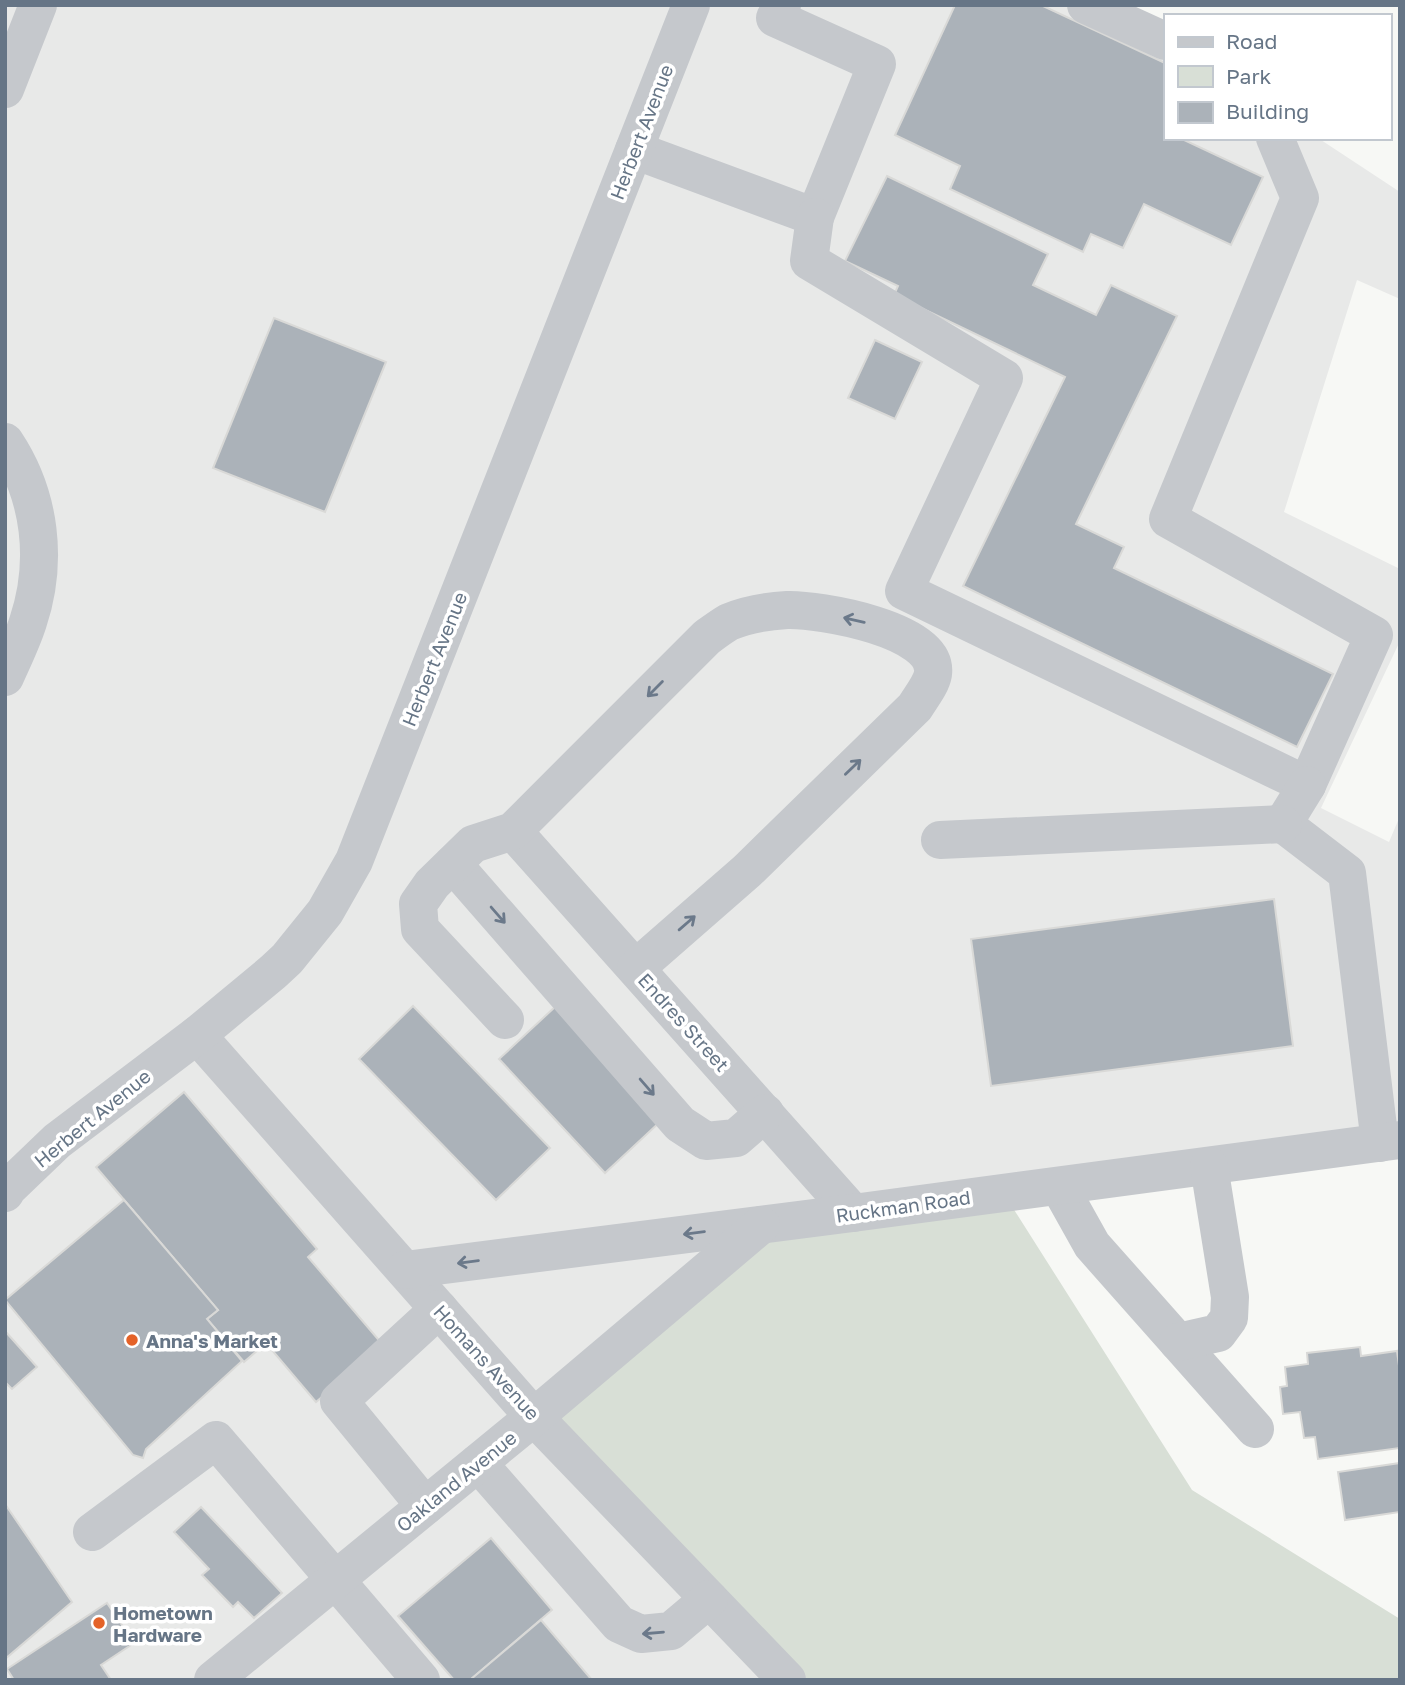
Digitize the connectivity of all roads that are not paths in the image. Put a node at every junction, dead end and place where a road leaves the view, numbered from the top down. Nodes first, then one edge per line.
1 (38, 5) edge
2 (691, 5) edge
3 (782, 5) edge
4 (1086, 5) edge
5 (1164, 41) edge
6 (5, 89) edge
7 (1276, 140) edge
8 (634, 150) junction
9 (816, 217) junction
10 (5, 442) edge
11 (5, 677) edge
12 (1307, 785) junction
13 (1283, 824) junction
14 (513, 831) junction
15 (940, 840) dead end
16 (453, 864) junction
17 (636, 968) junction
18 (505, 1020) dead end
19 (197, 1035) junction
20 (765, 1113) junction
21 (1390, 1141) edge
22 (1209, 1166) junction
23 (1059, 1186) junction
24 (5, 1193) edge
25 (853, 1213) junction
26 (761, 1225) junction
27 (405, 1270) junction
28 (439, 1309) junction
29 (1178, 1342) junction
30 (534, 1417) junction
31 (1255, 1429) dead end
32 (478, 1463) junction
33 (425, 1506) junction
34 (92, 1532) dead end
35 (335, 1580) junction
36 (709, 1599) junction
37 (213, 1680) edge
38 (421, 1680) edge
39 (787, 1680) edge

1 - 6 street
2 - 8 street, Herbert Avenue
3 - 9 street
4 - 5 street
7 - 12 street
8 - 9 street
8 - 19 street, Herbert Avenue
9 - 12 street
10 - 11 street
12 - 13 street
13 - 15 street
13 - 21 street
14 - 16 street
14 - 17 street, Endres Street
17 -> 14 street
16 - 18 street
16 -> 20 street
17 - 20 street, Endres Street
19 - 24 street, Herbert Avenue
19 - 27 street, Homans Avenue
20 - 25 street, Endres Street
21 - 22 street, Ruckman Road
22 - 23 street, Ruckman Road
22 - 29 street
23 - 25 street, Ruckman Road
23 - 29 street
25 - 26 street, Ruckman Road
26 -> 27 street, Ruckman Road
26 - 30 street, Oakland Avenue
27 - 28 street, Homans Avenue
28 - 30 street, Homans Avenue
28 - 33 street
29 - 31 street
30 - 32 street, Oakland Avenue
30 - 36 street, Homans Avenue
32 - 33 street, Oakland Avenue
36 -> 32 street
33 - 35 street, Oakland Avenue
34 - 35 street
35 - 37 street, Oakland Avenue
35 - 38 street
36 - 39 street, Homans Avenue

